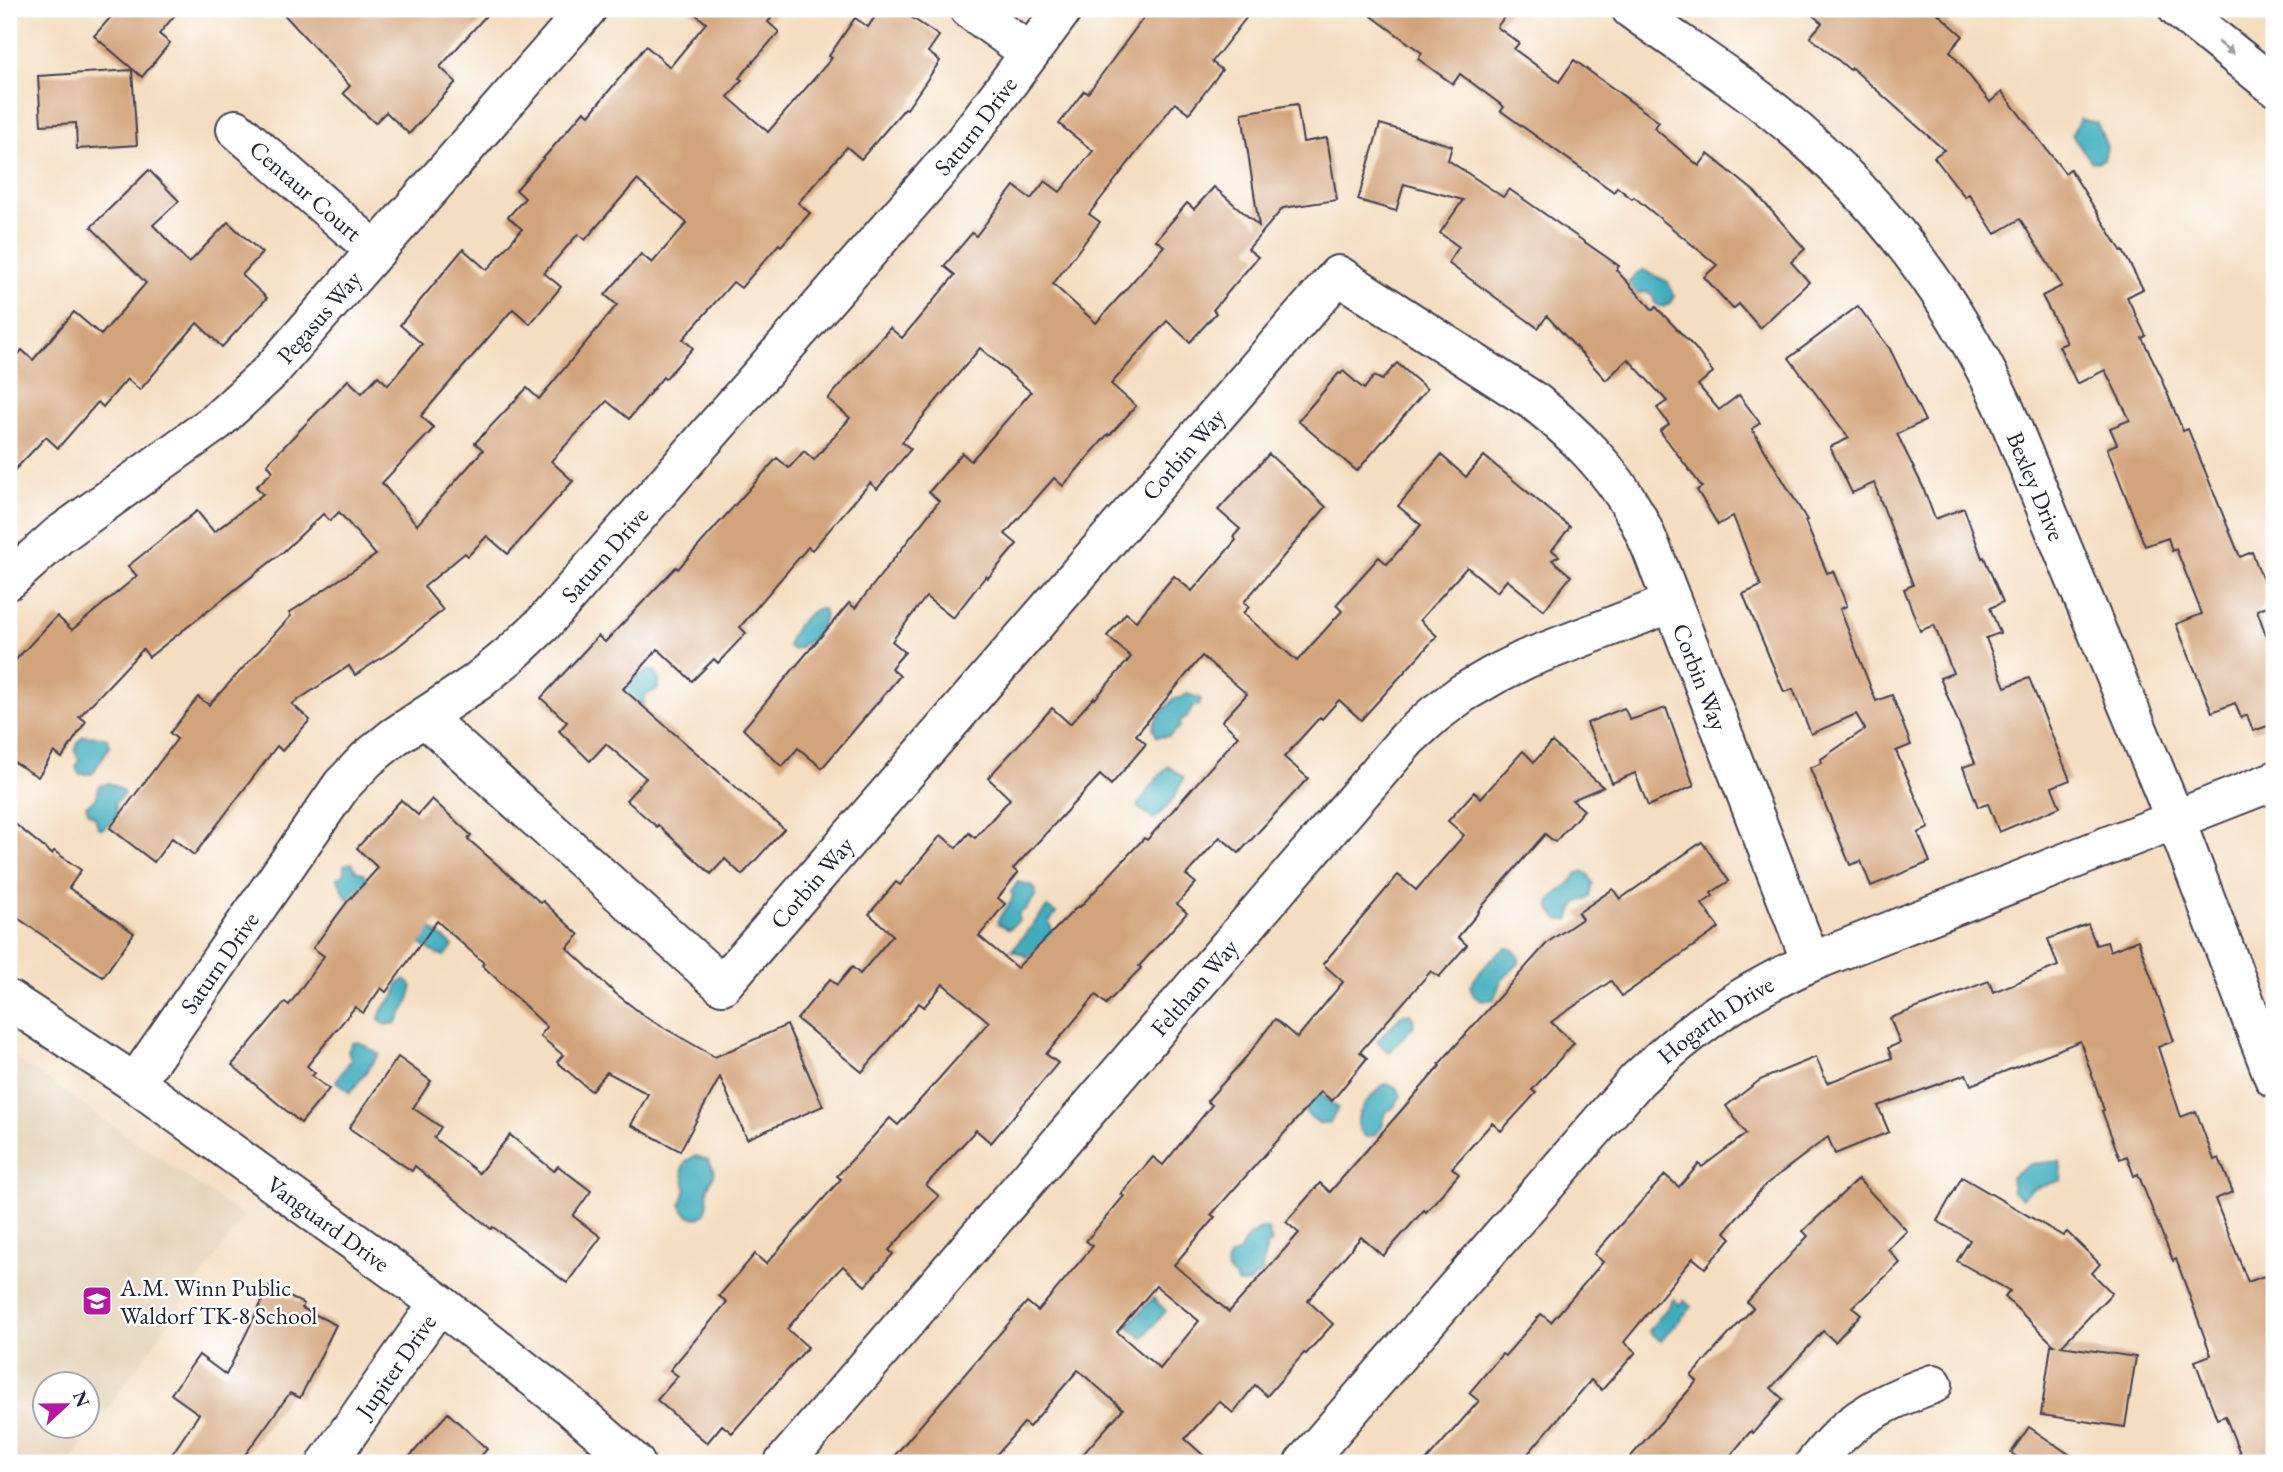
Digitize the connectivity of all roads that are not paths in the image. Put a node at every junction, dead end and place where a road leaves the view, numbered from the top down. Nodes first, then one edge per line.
1 (587, 9) edge
2 (969, 9) edge
3 (1063, 9) edge
4 (1631, 9) edge
5 (2178, 9) edge
6 (1030, 53) junction
7 (2274, 86) edge
8 (236, 129) dead end
9 (376, 251) junction
10 (9, 580) edge
11 (1672, 603) junction
12 (424, 717) junction
13 (2274, 781) edge
14 (2175, 819) junction
15 (1811, 962) junction
16 (9, 1000) edge
17 (2274, 1078) edge
18 (135, 1083) junction
19 (439, 1303) junction
20 (1933, 1384) dead end
21 (327, 1463) edge
22 (635, 1463) edge
23 (784, 1463) edge
24 (1304, 1463) edge
25 (1815, 1463) edge

1 - 9 main road, Pegasus Way
2 - 6 main road
3 - 6 main road, Saturn Drive
4 - 14 main road, Bexley Drive
5 -> 7 main road
6 - 12 main road, Saturn Drive
8 - 9 main road, Centaur Court
9 - 10 main road, Pegasus Way
11 - 12 main road, Corbin Way
11 - 15 main road, Corbin Way
11 - 23 main road, Feltham Way
12 - 18 main road, Saturn Drive
13 - 14 main road, Hogarth Drive
14 - 15 main road, Hogarth Drive
14 - 17 main road, Bexley Drive
15 - 24 main road, Hogarth Drive
16 - 18 main road, Vanguard Drive
18 - 19 main road, Vanguard Drive
19 - 21 main road, Jupiter Drive
19 - 22 main road, Vanguard Drive
20 - 25 main road

